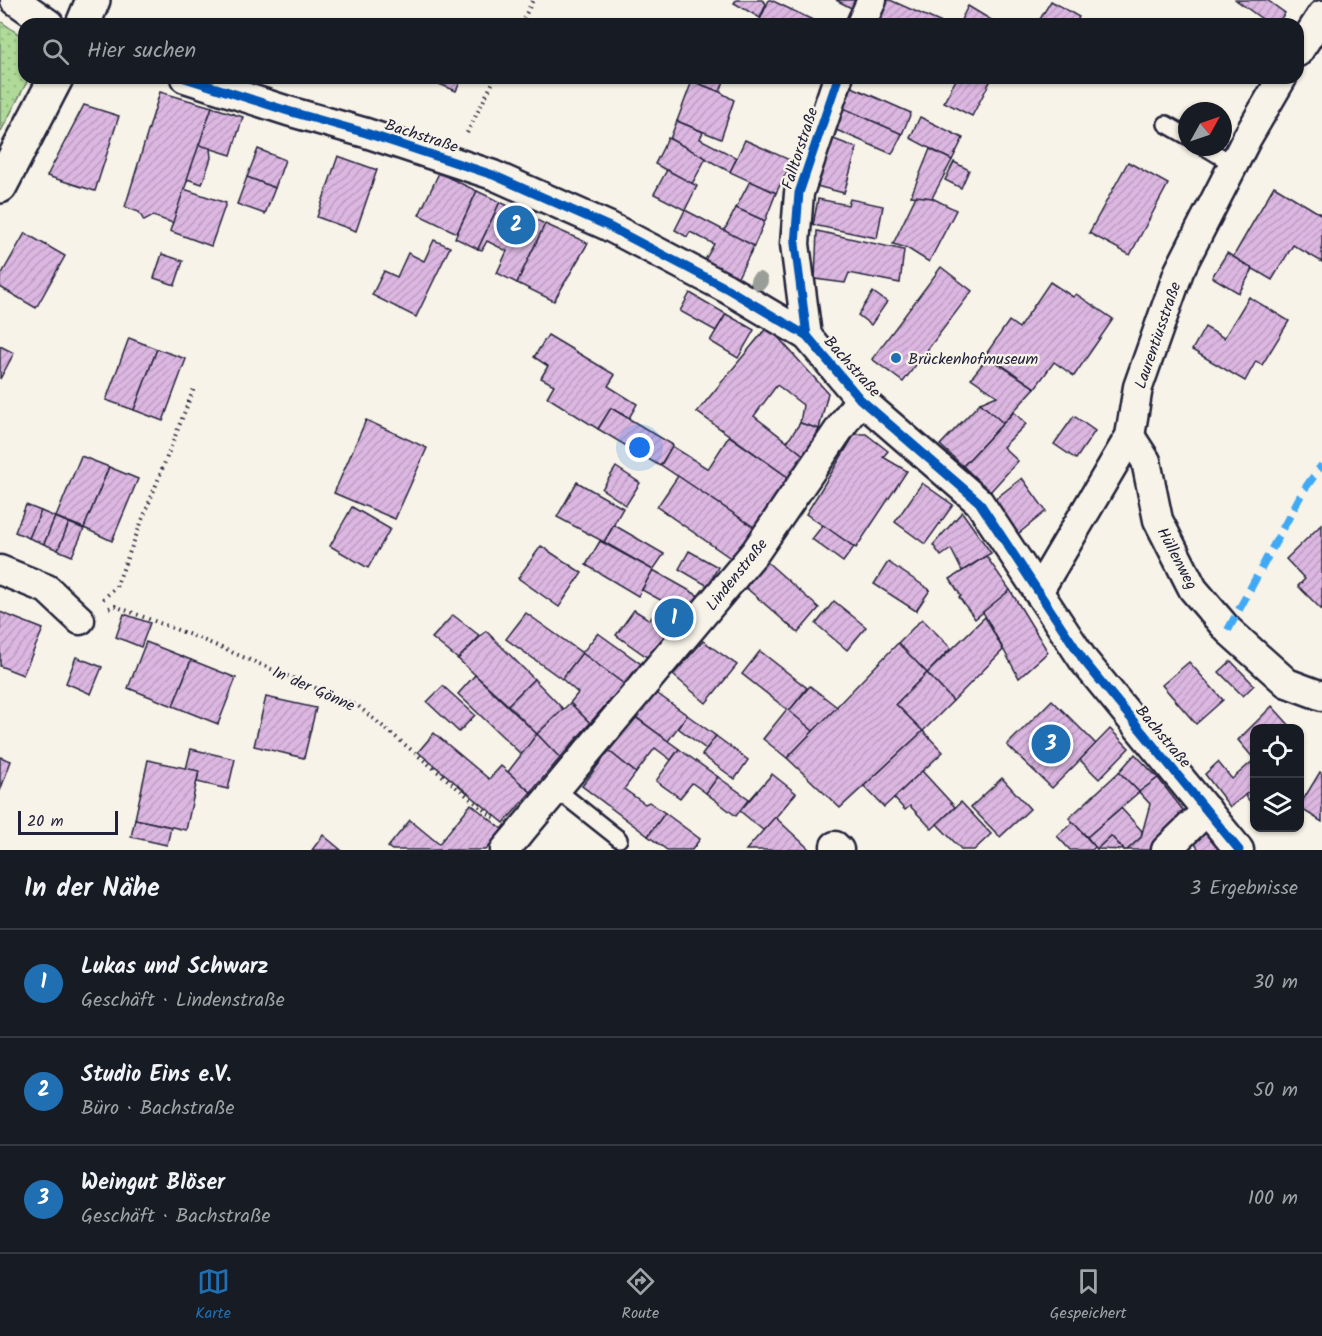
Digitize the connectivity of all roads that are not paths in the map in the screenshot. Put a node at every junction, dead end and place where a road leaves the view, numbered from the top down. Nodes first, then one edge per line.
1 (15, 0) edge
2 (93, 0) edge
3 (872, 0) edge
4 (1322, 15) edge
5 (40, 18) edge
6 (86, 18) edge
7 (864, 18) edge
8 (1304, 43) edge
9 (54, 84) edge
10 (204, 84) edge
11 (836, 84) edge
12 (1279, 84) edge
13 (1166, 124) dead end
14 (1178, 131) edge
15 (1220, 156) edge
16 (1233, 164) junction
17 (0, 186) edge
18 (807, 336) junction
19 (860, 399) junction
20 (1130, 436) junction
21 (0, 570) edge
22 (1038, 592) junction
23 (80, 620) road end
24 (1322, 696) edge
25 (556, 789) junction
26 (1207, 810) junction
27 (619, 839) dead end
28 (511, 844) edge
29 (1166, 850) edge
30 (1239, 850) edge

1 - 5 street
2 - 6 main road
3 - 7 street
4 - 8 street
9 - 17 main road
10 - 18 street, Bachstraße
11 - 18 street, Falltorstraße
12 - 16 street, Laurentiusstraße
13 - 14 lane
15 - 16 lane
16 - 20 street, Laurentiusstraße
18 - 19 street, Bachstraße
19 - 22 street, Bachstraße
19 - 25 street, Lindenstraße
20 - 22 street, Laurentiusstraße
20 - 24 street, Hüllenweg
21 - 23 street
22 - 26 street, Bachstraße
25 - 27 lane
25 - 28 street, Lindenstraße
26 - 29 street
26 - 30 street, Bachstraße

